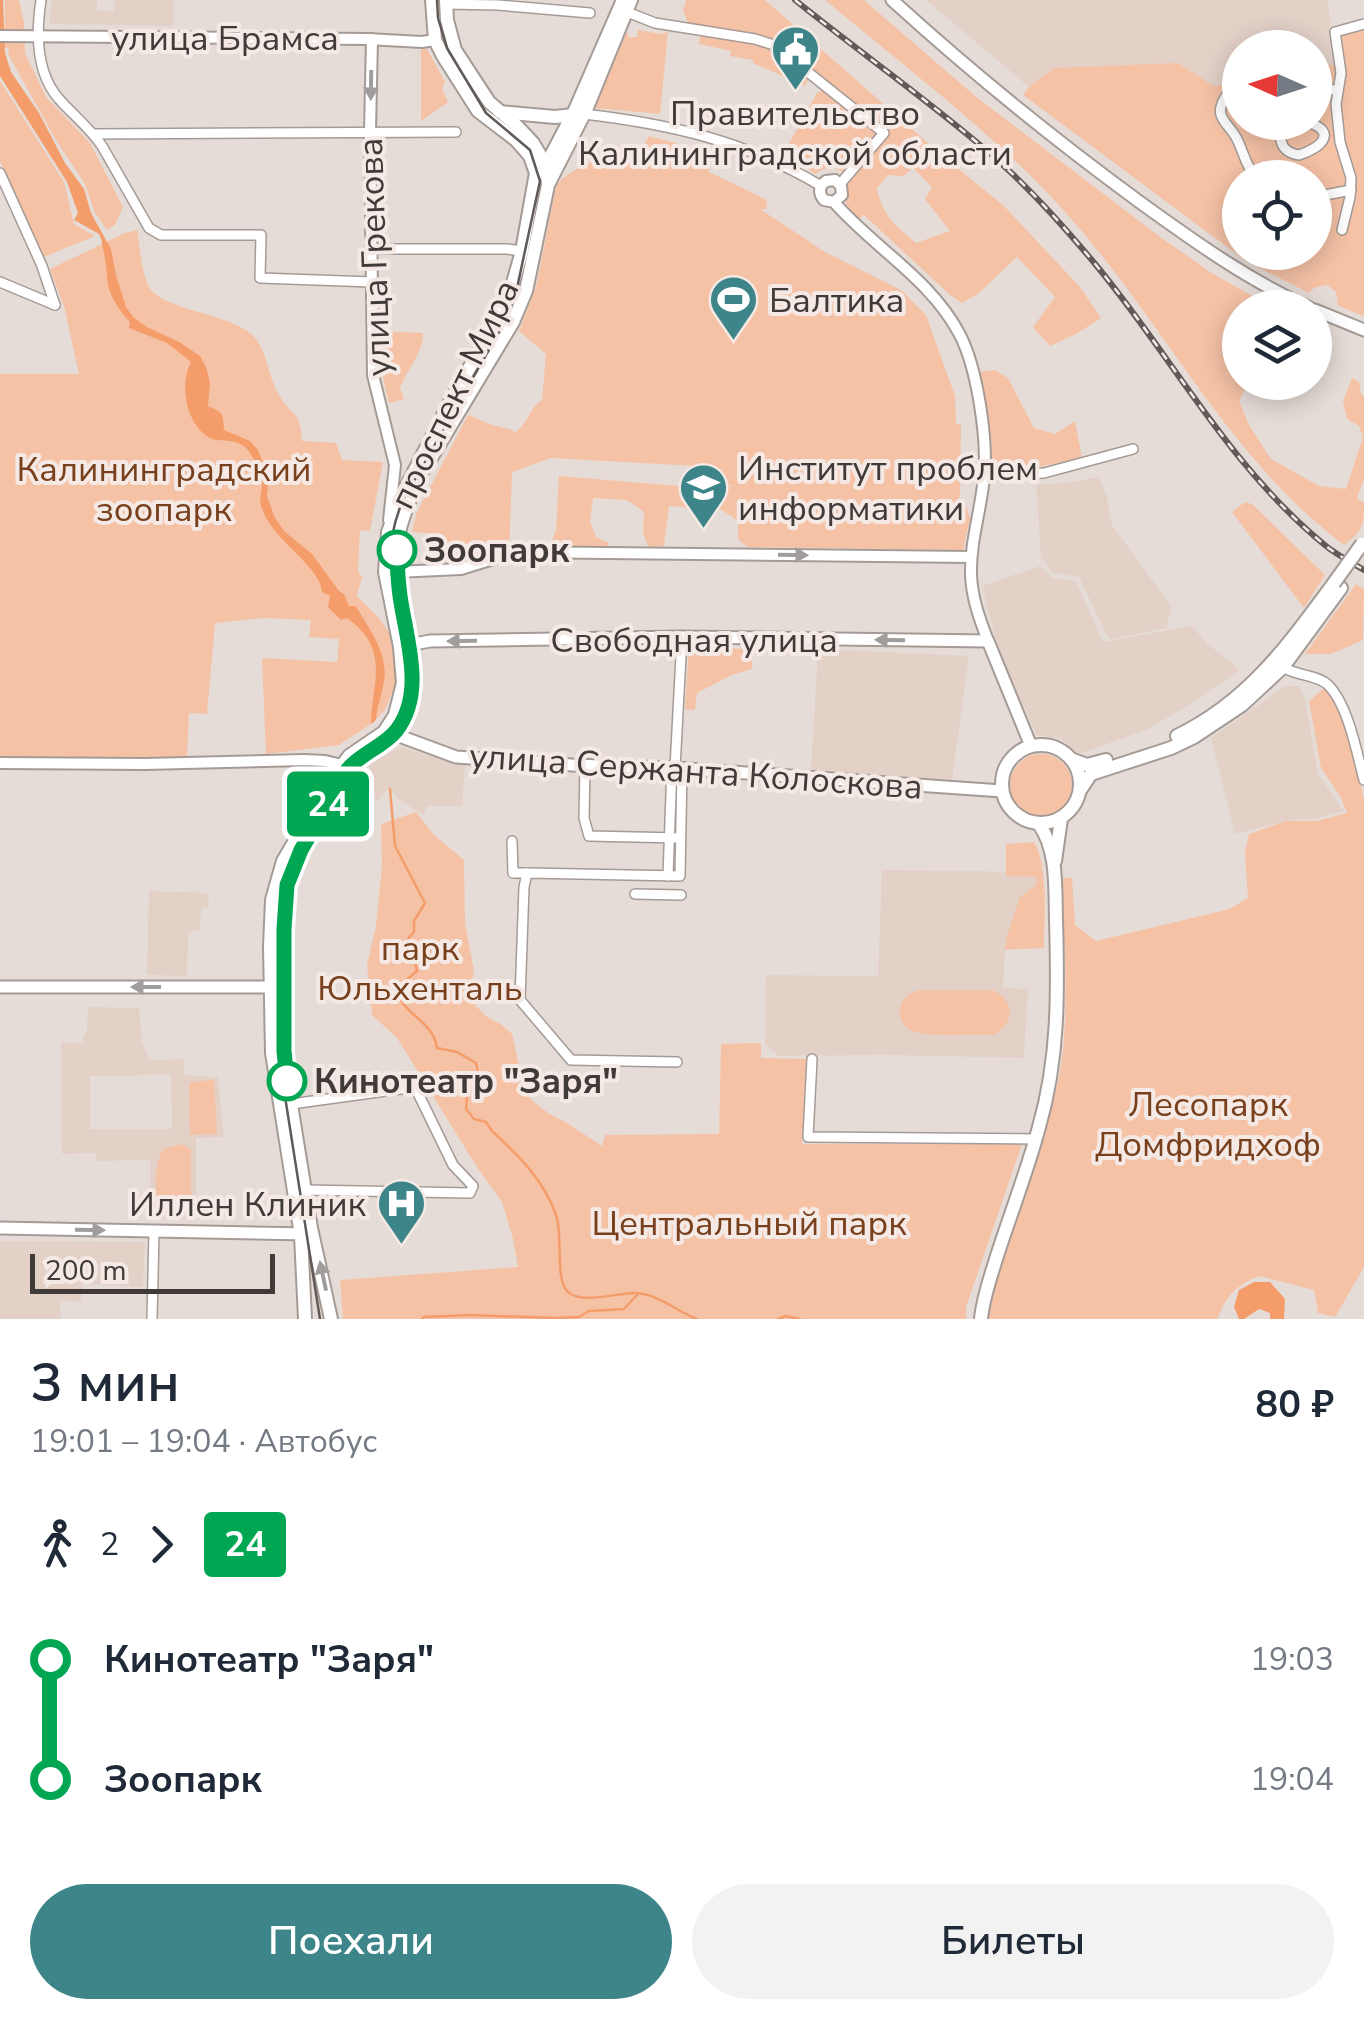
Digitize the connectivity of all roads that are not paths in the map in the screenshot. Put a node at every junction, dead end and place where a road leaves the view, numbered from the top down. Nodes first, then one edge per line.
1 (41, 0) edge
2 (892, 0) edge
3 (442, 3) edge
4 (625, 6) edge
5 (590, 13) dead end
6 (1364, 24) edge
7 (0, 36) edge
8 (39, 37) junction
9 (442, 38) junction
10 (372, 39) junction
11 (1332, 90) edge
12 (1338, 92) junction
13 (497, 112) junction
14 (578, 115) junction
15 (370, 132) junction
16 (456, 132) dead end
17 (1339, 132) junction
18 (1332, 133) edge
19 (94, 134) junction
20 (566, 137) junction
21 (516, 140) junction
22 (1280, 140) edge
23 (1322, 140) edge
24 (534, 143) junction
25 (546, 165) junction
26 (0, 173) edge
27 (542, 183) junction
28 (840, 184) junction
29 (821, 186) junction
30 (1351, 190) junction
31 (1332, 194) edge
32 (834, 202) junction
33 (1342, 230) dead end
34 (373, 249) junction
35 (522, 252) junction
36 (0, 282) edge
37 (372, 282) junction
38 (1272, 290) edge
39 (1332, 317) edge
40 (1364, 330) edge
41 (1133, 450) dead end
42 (984, 476) junction
43 (388, 532) junction
44 (1363, 546) edge
45 (971, 557) junction
46 (391, 572) junction
47 (1338, 586) junction
48 (682, 638) junction
49 (988, 642) junction
50 (404, 646) junction
51 (1283, 668) junction
52 (389, 734) junction
53 (1031, 746) junction
54 (1072, 760) junction
55 (348, 761) junction
56 (0, 762) edge
57 (585, 765) junction
58 (676, 768) junction
59 (1364, 780) edge
60 (1081, 788) junction
61 (1002, 791) junction
62 (1061, 819) junction
63 (1039, 824) junction
64 (675, 838) junction
65 (512, 841) dead end
66 (1054, 862) junction
67 (526, 873) junction
68 (634, 894) dead end
69 (681, 895) dead end
70 (0, 987) edge
71 (278, 987) junction
72 (812, 1059) dead end
73 (677, 1062) dead end
74 (291, 1104) junction
75 (1036, 1140) junction
76 (304, 1190) junction
77 (0, 1228) edge
78 (154, 1231) junction
79 (307, 1234) junction
80 (152, 1319) edge
81 (305, 1319) edge
82 (331, 1319) edge
83 (980, 1319) edge

1 - 8 street
2 - 38 main road
3 - 5 street
3 - 9 main road, проспект Мира
4 - 14 main road
4 - 28 street
6 - 12 street
7 - 8 street, улица Брамса
8 - 10 street, улица Брамса
8 - 19 street
9 - 10 street, улица Брамса
9 - 13 main road, проспект Мира
9 - 21 main road, проспект Мира
10 -> 15 street, улица Грекова
11 - 12 street
12 - 17 street
13 - 14 main road
13 - 24 main road, проспект Мира
14 - 20 main road
14 - 29 street
15 - 16 street
15 - 19 street
15 - 34 street, улица Грекова
17 - 18 street
17 - 30 street
19 - 37 street
20 - 24 main road
20 - 25 main road
20 - 27 main road
21 - 24 main road
21 - 27 main road, проспект Мира
22 - 23 street
24 - 25 main road, проспект Мира
25 - 27 main road, проспект Мира
26 - 36 street
27 - 35 main road, проспект Мира
27 - 46 main road, проспект Мира
28 - 29 street
28 - 32 street
29 - 32 street
30 - 31 street
30 - 33 street
32 - 42 street
34 - 35 street
34 - 37 street, улица Грекова
35 - 43 main road, проспект Мира
37 - 43 street, улица Грекова
39 - 40 main road
41 - 42 street
42 - 45 street
43 - 46 main road, проспект Мира
44 - 47 main road, bridge
46 -> 45 street
45 - 49 street
46 - 50 main road, проспект Мира
47 - 51 main road
47 - 54 main road
49 -> 48 main road, Свободная улица
48 -> 50 main road, Свободная улица
48 - 58 street
49 - 53 main road
50 - 52 main road, проспект Мира
51 - 59 street
51 - 60 main road
52 - 55 main road
52 - 57 main road, улица Сержанта Колоскова
53 - 54 main road
53 - 61 main road
54 - 60 main road
55 - 56 street
55 - 71 main road
57 - 58 main road, улица Сержанта Колоскова
57 - 64 street
58 - 61 main road, улица Сержанта Колоскова
58 - 64 street
60 - 62 main road
61 - 63 main road
62 - 63 main road
62 - 66 main road
63 - 66 main road
64 - 67 street
65 - 67 street
66 - 75 main road
67 - 73 street
68 - 69 street
71 -> 70 main road
71 - 74 main road
71 - 79 main road
72 - 75 street
74 - 76 main road
74 - 76 street
75 - 83 main road
76 - 79 main road
77 -> 78 main road
78 - 79 main road
78 - 80 street
79 - 81 main road
82 -> 79 main road

